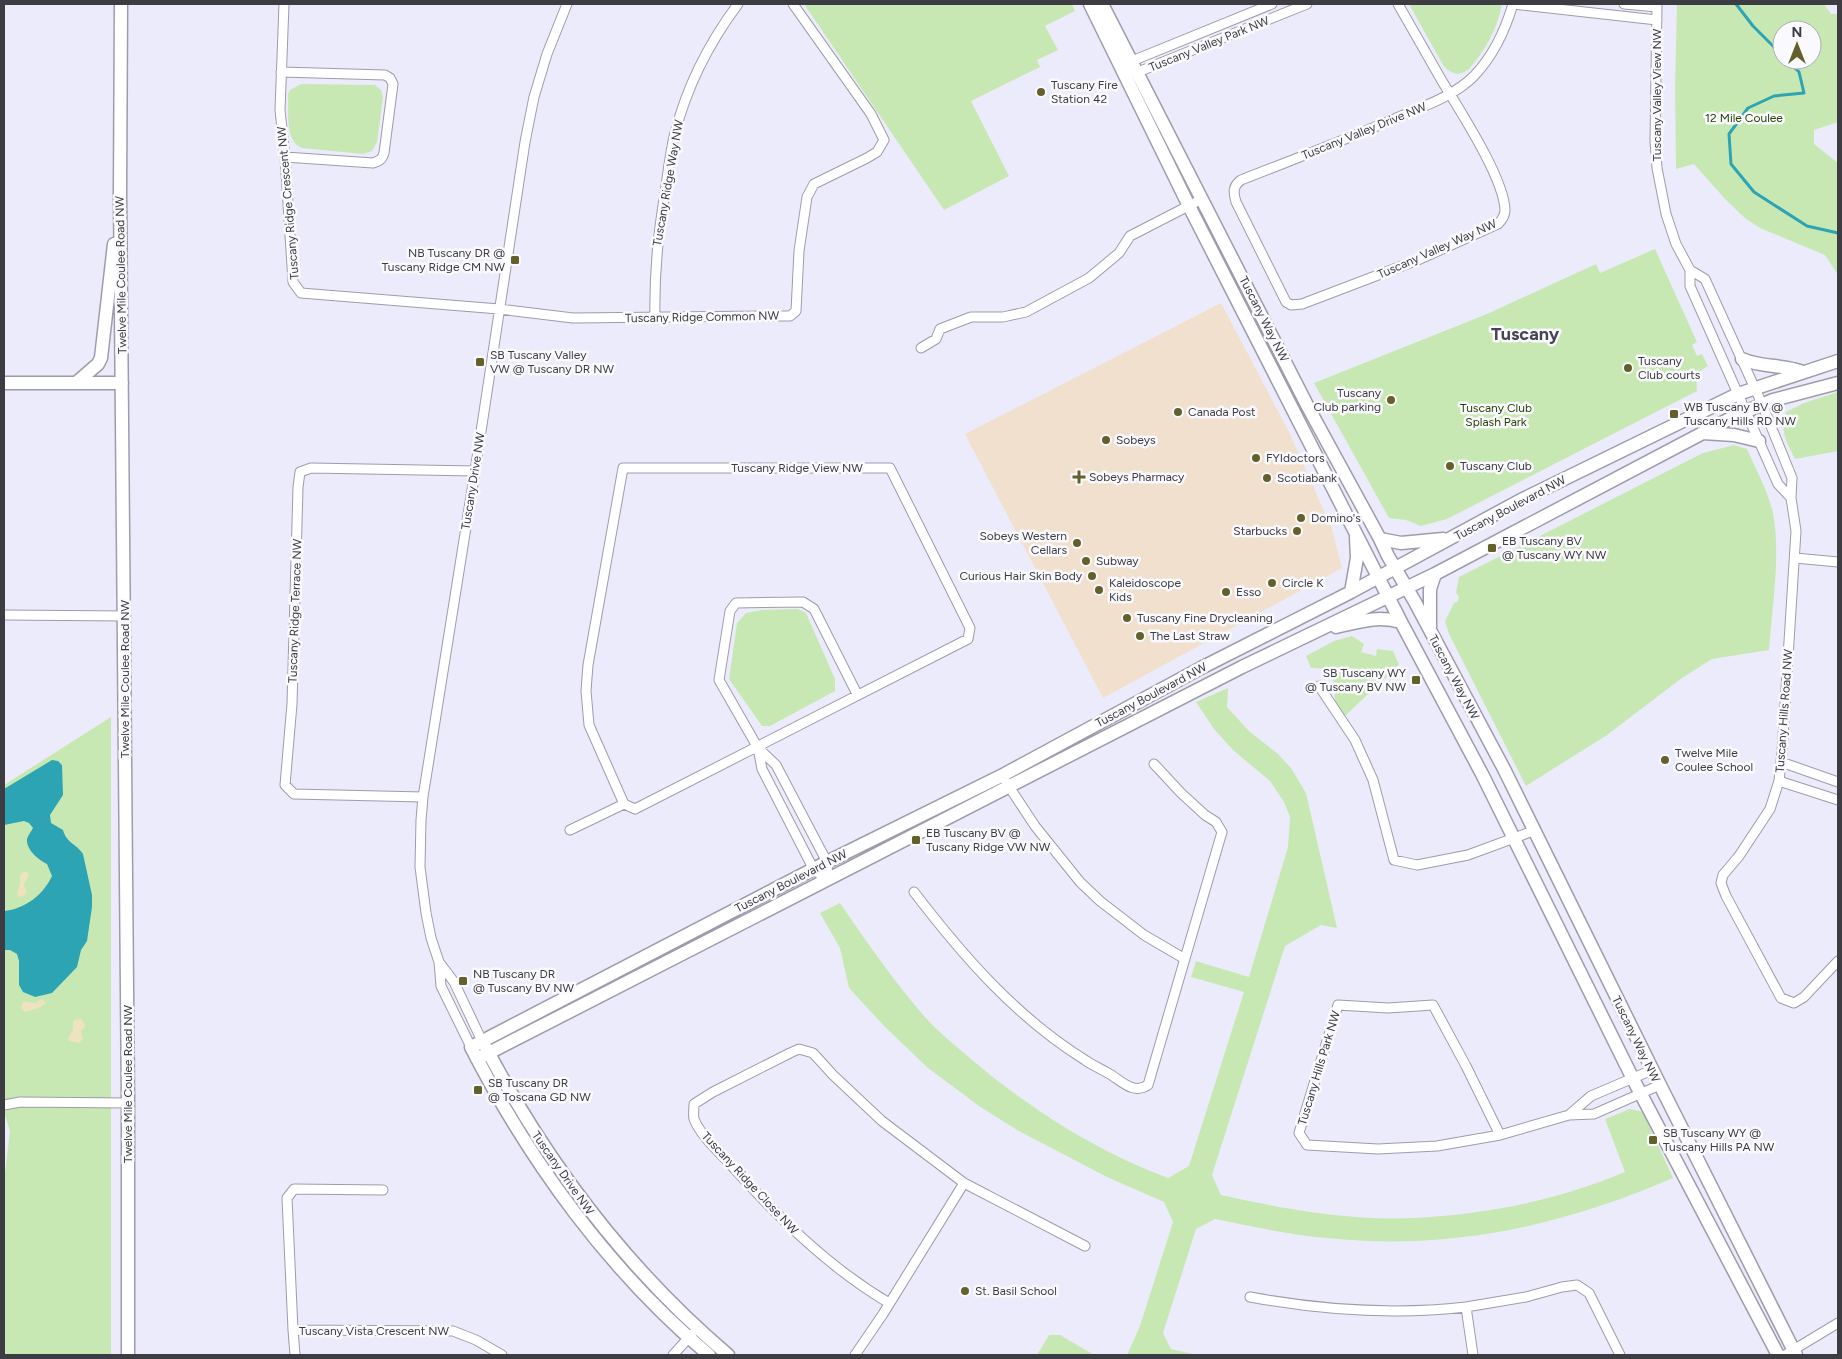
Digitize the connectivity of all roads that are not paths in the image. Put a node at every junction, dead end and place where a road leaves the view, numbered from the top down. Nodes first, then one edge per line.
1 (121, 4) edge
2 (284, 4) edge
3 (567, 4) edge
4 (738, 4) edge
5 (793, 4) edge
6 (1090, 4) edge
7 (1102, 4) edge
8 (1272, 4) edge
9 (1307, 4) edge
10 (1398, 4) edge
11 (1513, 4) edge
12 (1624, 4) edge
13 (1657, 6) edge
14 (1657, 20) junction
15 (1131, 68) junction
16 (281, 72) junction
17 (1450, 93) junction
18 (285, 157) junction
19 (120, 192) junction
20 (1202, 199) junction
21 (1189, 206) junction
22 (1258, 246) joint
23 (1690, 270) junction
24 (499, 309) junction
25 (655, 318) junction
26 (921, 348) dead end
27 (1742, 359) junction
28 (1838, 361) edge
29 (1803, 372) junction
30 (4, 383) edge
31 (76, 383) junction
32 (122, 383) junction
33 (1838, 383) edge
34 (1754, 388) junction
35 (1738, 394) junction
36 (1762, 404) junction
37 (1746, 411) junction
38 (1703, 433) junction
39 (1759, 441) junction
40 (475, 471) junction
41 (1791, 498) junction
42 (1356, 532) junction
43 (1380, 539) junction
44 (1450, 539) junction
45 (1795, 558) junction
46 (1838, 562) edge
47 (1396, 568) junction
48 (1435, 574) junction
49 (1379, 577) junction
50 (1407, 587) junction
51 (1351, 592) junction
52 (1388, 596) junction
53 (4, 615) edge
54 (125, 616) junction
55 (1401, 622) junction
56 (1430, 632) junction
57 (1309, 634) junction
58 (1319, 686) dead end
59 (857, 694) junction
60 (758, 748) junction
61 (1781, 762) junction
62 (1154, 764) dead end
63 (1005, 781) junction
64 (1779, 781) junction
65 (1838, 782) edge
66 (422, 797) junction
67 (1838, 800) edge
68 (624, 804) junction
69 (570, 830) dead end
70 (1533, 831) junction
71 (1513, 838) junction
72 (827, 862) junction
73 (814, 870) junction
74 (828, 880) junction
75 (914, 892) dead end
76 (1185, 959) junction
77 (1838, 961) edge
78 (439, 962) junction
79 (477, 1044) junction
80 (483, 1056) junction
81 (1652, 1070) junction
82 (1633, 1079) junction
83 (1660, 1085) junction
84 (1640, 1093) junction
85 (128, 1103) junction
86 (4, 1105) edge
87 (1569, 1115) junction
88 (1500, 1135) junction
89 (964, 1183) junction
90 (383, 1190) dead end
91 (1085, 1246) dead end
92 (1250, 1297) dead end
93 (889, 1303) junction
94 (1466, 1307) junction
95 (1838, 1323) edge
96 (293, 1330) junction
97 (693, 1333) junction
98 (1792, 1354) edge
99 (128, 1355) edge
100 (295, 1355) edge
101 (502, 1355) edge
102 (673, 1355) edge
103 (709, 1355) edge
104 (728, 1355) edge
105 (856, 1355) edge
106 (1473, 1355) edge
107 (1620, 1355) edge
108 (1778, 1355) edge

1 - 19 street, Twelve Mile Coulee Road NW
2 - 16 street, Tuscany Ridge Crescent NW
3 - 24 street, Tuscany Drive NW
4 - 25 street, Tuscany Ridge Way NW
5 - 25 street, Tuscany Ridge Common NW
6 - 15 street, Tuscany Way NW
7 - 15 street, Tuscany Way NW
8 - 15 street, Tuscany Valley Park NW
9 - 15 street, Tuscany Valley Park NW
10 - 17 street, Tuscany Valley Way NW
11 - 14 street
11 - 17 street, Tuscany Valley Drive NW
12 - 13 street
13 - 14 street, Tuscany Valley View NW
14 - 23 street, Tuscany Valley View NW
15 - 20 street, Tuscany Way NW
15 - 21 street, Tuscany Way NW
16 - 18 street, Tuscany Ridge Crescent NW
16 - 18 street
17 - 22 street, Tuscany Valley Drive NW
17 - 22 street, Tuscany Valley Way NW
18 - 24 street, Tuscany Ridge Crescent NW
19 - 31 street
19 - 32 street, Twelve Mile Coulee Road NW
20 - 21 street
20 - 43 street, Tuscany Way NW
21 - 26 street
21 - 42 street, Tuscany Way NW
23 - 27 street, Tuscany Valley View NW
23 - 35 street, Tuscany Valley View NW
24 - 25 street, Tuscany Ridge Common NW
24 - 40 street, Tuscany Drive NW
27 - 29 street
27 - 34 street, Tuscany Valley View NW
28 - 29 street, Tuscany Boulevard NW
29 - 34 street, Tuscany Boulevard NW
30 - 31 street
31 - 32 street
32 - 54 street, Twelve Mile Coulee Road NW
33 - 36 street, Tuscany Boulevard NW
34 - 35 street, Tuscany Boulevard NW
34 - 36 street, Tuscany Hills Road NW
35 - 37 street, Tuscany Hills Road NW
35 - 44 street, Tuscany Boulevard NW
36 - 37 street, Tuscany Boulevard NW
36 - 41 street, Tuscany Hills Road NW
37 - 38 street, Tuscany Boulevard NW
37 - 39 street, Tuscany Hills Road NW
38 - 39 street
38 - 48 street, Tuscany Boulevard NW
39 - 41 street, Tuscany Hills Road NW
40 - 66 street, Tuscany Drive NW
40 - 66 street, Tuscany Ridge Terrace NW
41 - 45 street, Tuscany Hills Road NW
42 - 49 street, Tuscany Way NW
42 - 51 street
43 - 44 street
43 - 47 street, Tuscany Way NW
44 - 47 street, Tuscany Boulevard NW
45 - 46 street
45 - 61 street, Tuscany Hills Road NW
47 - 49 street, Tuscany Boulevard NW
47 - 50 street, Tuscany Way NW
48 - 50 street, Tuscany Boulevard NW
48 - 56 street
49 - 51 street, Tuscany Boulevard NW
49 - 52 street, Tuscany Way NW
50 - 52 street, Tuscany Boulevard NW
50 - 56 street, Tuscany Way NW
51 - 63 street, Tuscany Boulevard NW
52 - 55 street, Tuscany Way NW
52 - 57 street, Tuscany Boulevard NW
53 - 54 street
54 - 85 street, Twelve Mile Coulee Road NW
55 - 57 street
55 - 71 street, Tuscany Way NW
56 - 70 street, Tuscany Way NW
57 - 63 street, Tuscany Boulevard NW
58 - 71 street
59 - 60 street, Tuscany Ridge View NW
59 - 60 street
59 - 68 street, Tuscany Ridge View NW
60 - 68 street, Tuscany Ridge View NW
60 - 72 street
60 - 73 street
61 - 64 street, Tuscany Hills Road NW
61 - 65 street
62 - 76 street
63 - 72 street, Tuscany Boulevard NW
63 - 74 street, Tuscany Boulevard NW
63 - 76 street
64 - 67 street
64 - 77 street, Tuscany Hills Road NW
66 - 78 street, Tuscany Drive NW
68 - 69 street, Tuscany Ridge View NW
70 - 71 street
70 - 81 street, Tuscany Way NW
71 - 82 street, Tuscany Way NW
72 - 73 street, Tuscany Boulevard NW
72 - 74 street
73 - 74 street
73 - 79 street, Tuscany Boulevard NW
74 - 80 street, Tuscany Boulevard NW
75 - 76 street
78 - 79 street, Tuscany Drive NW
78 - 79 street, Tuscany Drive NW
79 - 80 street, Tuscany Drive NW
80 - 97 street, Tuscany Drive NW
81 - 82 street, Tuscany Hills Park NW
81 - 83 street, Tuscany Way NW
82 - 84 street, Tuscany Way NW
82 - 87 street, Tuscany Hills Park NW
83 - 84 street, Tuscany Hills Park NW
83 - 98 street, Tuscany Way NW
84 - 87 street, Tuscany Hills Park NW
84 - 108 street, Tuscany Way NW
85 - 86 street
85 - 99 street, Twelve Mile Coulee Road NW
87 - 88 street, Tuscany Hills Park NW
88 - 88 street, Tuscany Hills Park NW
89 - 91 street
89 - 93 street
89 - 93 street, Tuscany Ridge Close NW
90 - 96 street
92 - 94 street
93 - 105 street
94 - 106 street
94 - 107 street
95 - 98 street
96 - 100 street, Tuscany Vista Crescent NW
96 - 101 street, Tuscany Vista Crescent NW
97 - 102 street
97 - 103 street, Tuscany Drive NW
97 - 104 street, Tuscany Drive NW

